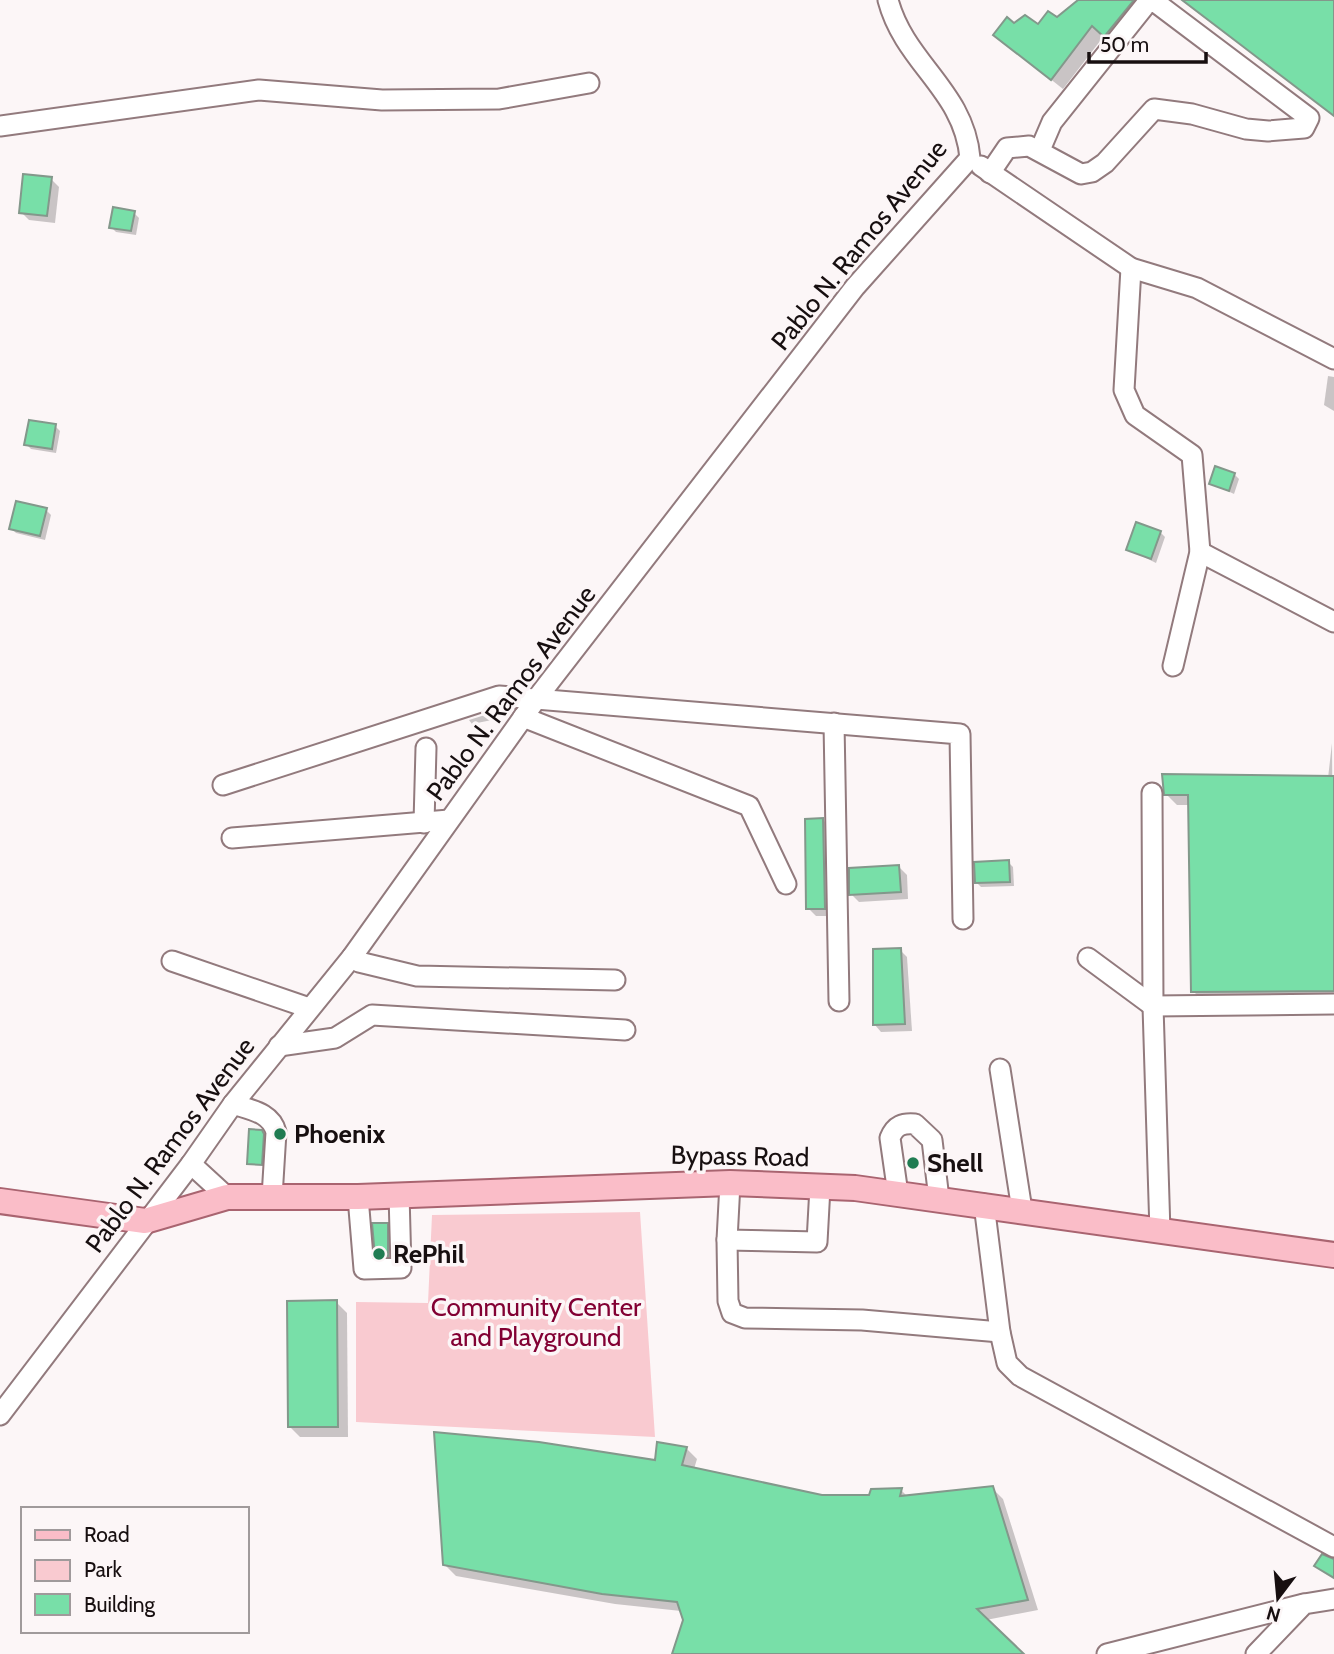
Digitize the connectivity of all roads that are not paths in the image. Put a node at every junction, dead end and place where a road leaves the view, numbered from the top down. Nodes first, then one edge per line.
1 (888, 0) edge
2 (589, 83) dead end
3 (0, 127) edge
4 (1040, 150) junction
5 (970, 158) junction
6 (990, 173) junction
7 (1131, 268) junction
8 (1334, 359) edge
9 (1200, 552) junction
10 (1334, 622) edge
11 (1173, 666) dead end
12 (537, 698) junction
13 (523, 717) junction
14 (835, 723) junction
15 (426, 748) dead end
16 (223, 785) dead end
17 (1152, 793) dead end
18 (449, 820) junction
19 (424, 823) junction
20 (232, 838) dead end
21 (786, 884) dead end
22 (963, 919) dead end
23 (352, 957) junction
24 (1088, 958) dead end
25 (172, 961) dead end
26 (615, 980) dead end
27 (839, 1001) dead end
28 (1334, 1004) edge
29 (1153, 1006) junction
30 (309, 1009) junction
31 (625, 1030) dead end
32 (279, 1046) junction
33 (1000, 1069) dead end
34 (233, 1104) junction
35 (191, 1164) junction
36 (730, 1183) junction
37 (820, 1187) junction
38 (399, 1194) junction
39 (898, 1194) junction
40 (227, 1197) junction
41 (272, 1197) junction
42 (358, 1197) junction
43 (939, 1199) junction
44 (0, 1201) edge
45 (984, 1204) junction
46 (1022, 1210) junction
47 (145, 1222) junction
48 (1160, 1232) junction
49 (727, 1240) junction
50 (1334, 1255) edge
51 (1000, 1332) junction
52 (0, 1415) edge
53 (1334, 1547) edge
54 (1334, 1599) edge
55 (1304, 1604) junction
56 (1107, 1654) edge
57 (1256, 1654) edge

1 - 5 street, Pablo N. Ramos Avenue
2 - 3 street
4 - 4 street
4 - 6 street
5 - 6 street
5 - 12 street, Pablo N. Ramos Avenue
6 - 7 street
7 - 8 street
7 - 9 street
9 - 10 street
9 - 11 street
12 - 13 street, Pablo N. Ramos Avenue
12 - 14 street
12 - 16 street
13 - 18 street, Pablo N. Ramos Avenue
13 - 21 street
14 - 22 street
14 - 27 street
15 - 19 street
17 - 29 street
18 - 19 street
18 - 23 street, Pablo N. Ramos Avenue
19 - 20 street
23 - 26 street
23 - 30 street, Pablo N. Ramos Avenue
24 - 29 street
25 - 30 street
28 - 29 street
29 - 48 street
30 - 32 street, Pablo N. Ramos Avenue
31 - 32 street
32 - 34 street, Pablo N. Ramos Avenue
33 - 46 street
34 - 35 street, Pablo N. Ramos Avenue
34 - 41 street
35 - 40 street
35 - 47 street, Pablo N. Ramos Avenue
36 - 37 main road, Bypass Road
36 - 38 main road, Bypass Road
36 - 49 street
37 - 39 main road, Bypass Road
37 - 49 street
38 - 42 main road, Bypass Road
38 - 42 street
39 - 43 main road, Bypass Road
39 - 43 street
40 - 41 main road, Bypass Road
40 - 47 main road, Bypass Road
41 - 42 main road, Bypass Road
43 - 45 main road, Bypass Road
44 - 47 main road
45 - 46 main road, Bypass Road
45 - 51 street
46 - 48 main road, Bypass Road
47 - 52 street, Pablo N. Ramos Avenue
48 - 50 main road, Bypass Road
49 - 51 street
51 - 53 street
54 - 55 street
55 - 56 street
55 - 57 street

